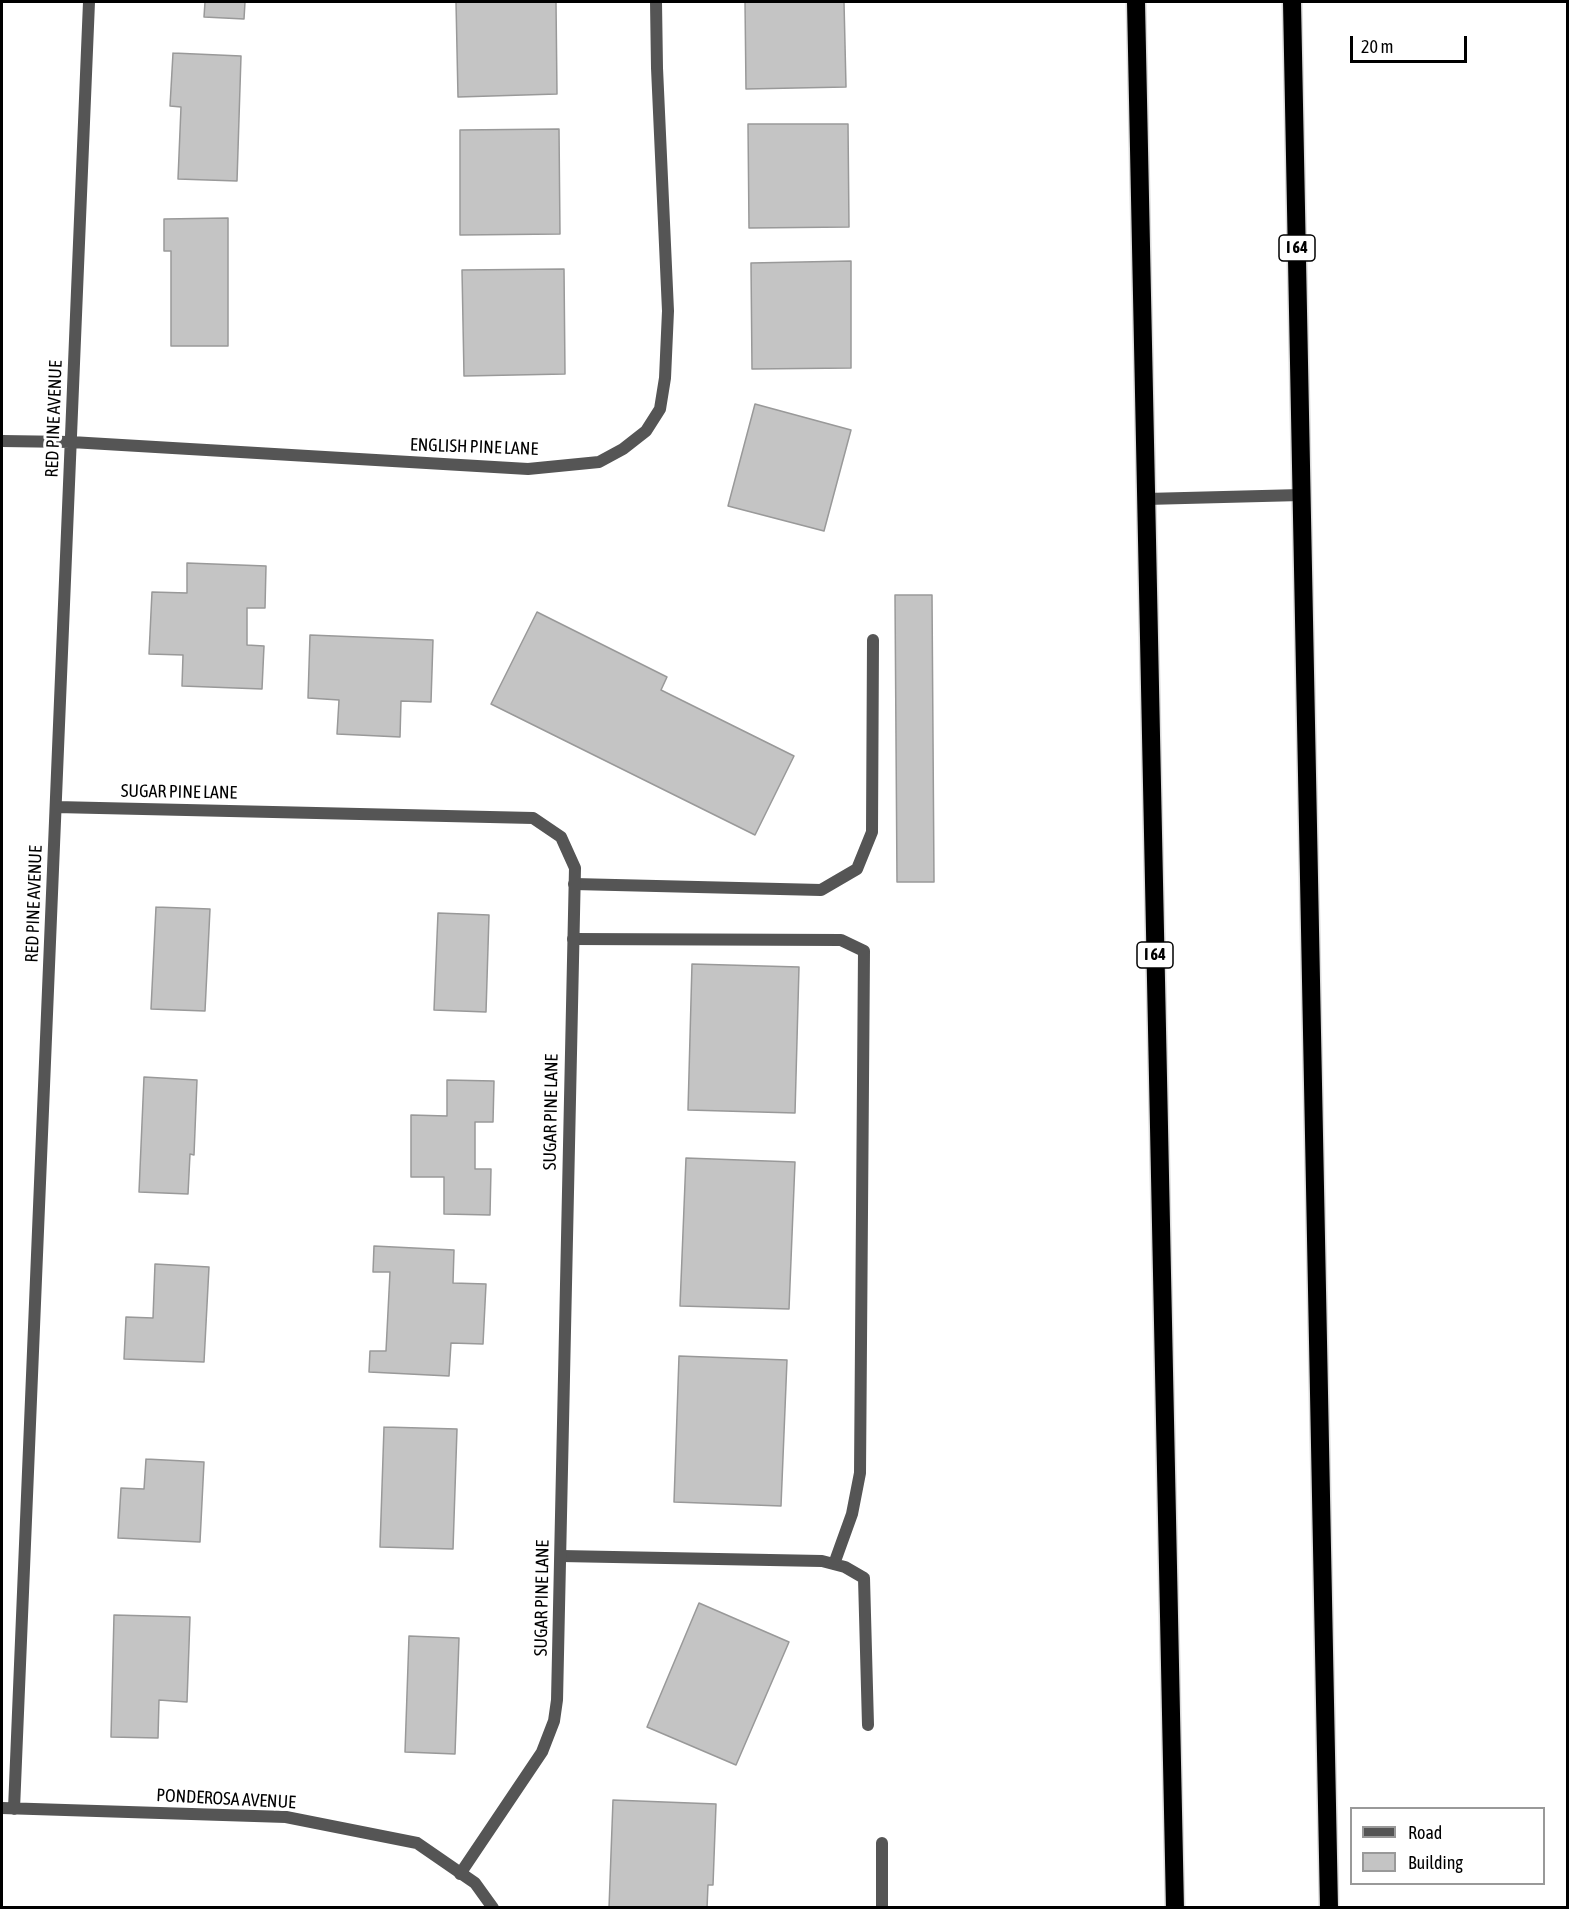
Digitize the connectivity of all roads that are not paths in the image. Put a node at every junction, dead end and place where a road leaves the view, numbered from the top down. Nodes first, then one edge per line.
1 (89, 2) edge
2 (656, 2) edge
3 (1136, 2) edge
4 (1292, 2) edge
5 (2, 441) edge
6 (71, 442) junction
7 (1301, 495) junction
8 (1146, 500) junction
9 (873, 640) dead end
10 (56, 807) junction
11 (574, 884) junction
12 (573, 939) junction
13 (561, 1556) junction
14 (834, 1564) junction
15 (868, 1725) dead end
16 (8, 1808) edge
17 (882, 1843) dead end
18 (460, 1874) junction
19 (493, 1908) edge
20 (882, 1908) edge
21 (1175, 1908) edge
22 (1329, 1908) edge

1 - 6 street, RED PINE AVENUE
2 - 6 street, ENGLISH PINE LANE
3 - 8 highway, I 64
4 - 7 highway, I 64
5 - 6 street, ENGLISH PINE LANE
6 - 10 street, RED PINE AVENUE
7 - 8 street
7 - 22 highway, I 64
8 - 21 highway, I 64
9 - 11 street
10 - 11 street, SUGAR PINE LANE
10 - 16 street, RED PINE AVENUE
11 - 12 street, SUGAR PINE LANE
12 - 13 street, SUGAR PINE LANE
12 - 14 street
13 - 14 street
13 - 18 street, SUGAR PINE LANE
14 - 15 street
16 - 18 street, PONDEROSA AVENUE
17 - 20 street
18 - 19 street, PONDEROSA AVENUE

